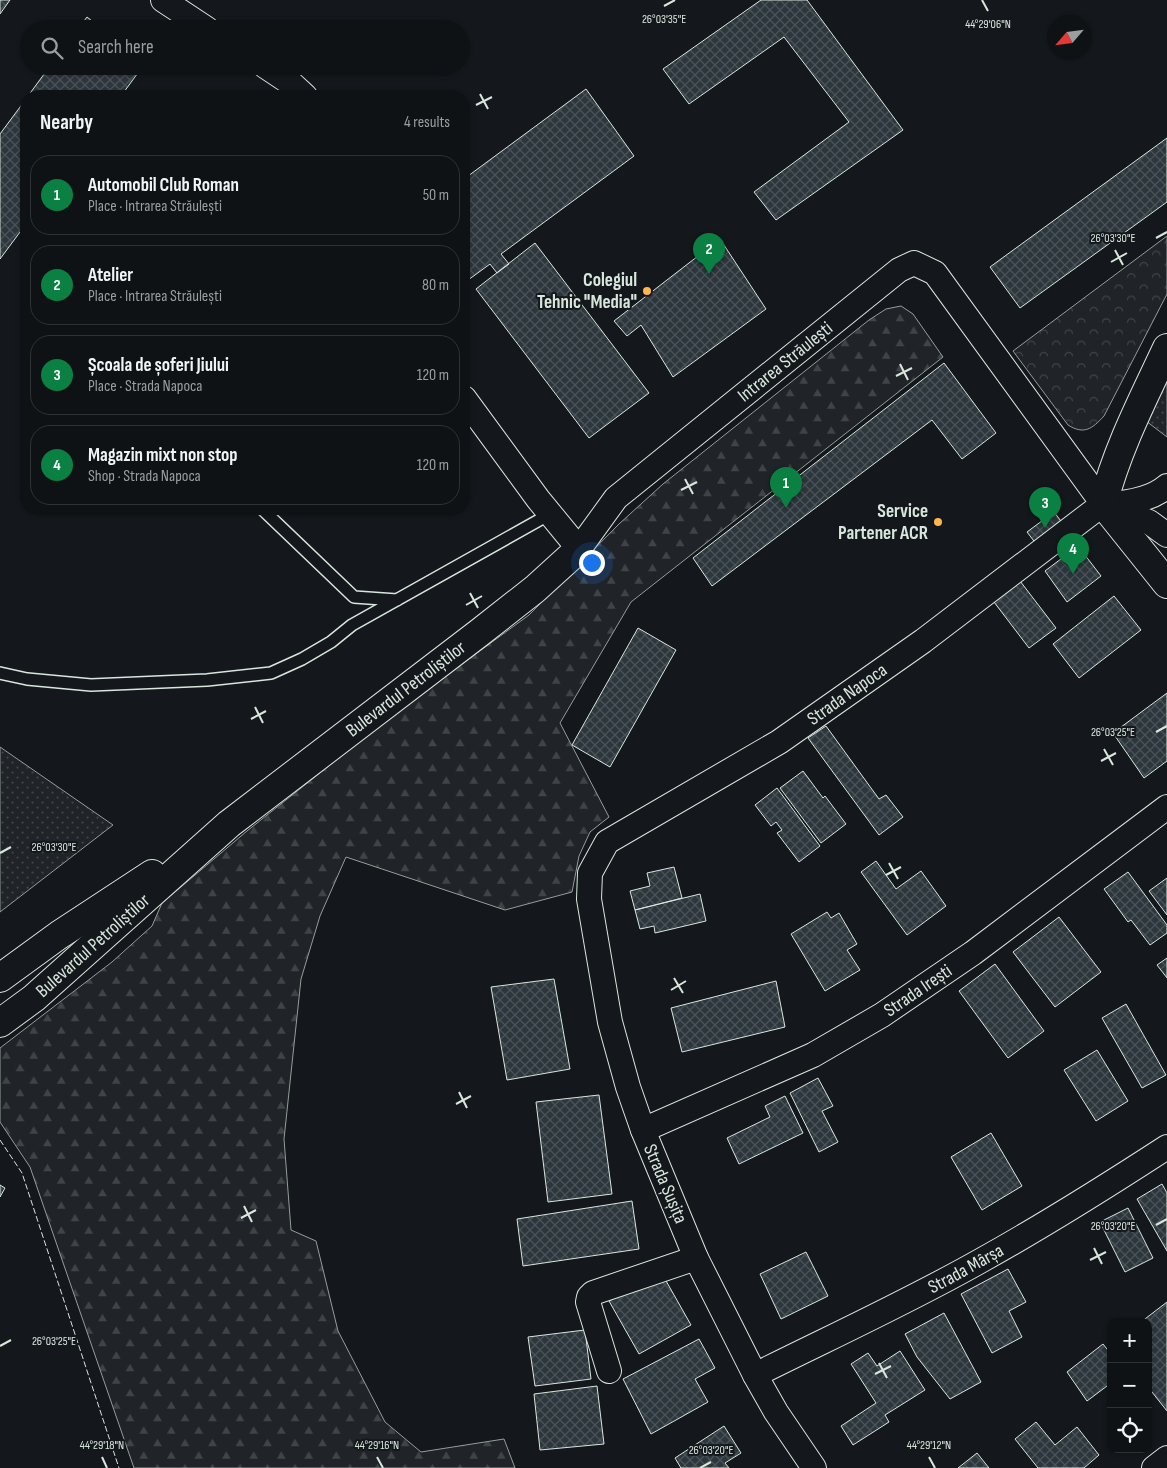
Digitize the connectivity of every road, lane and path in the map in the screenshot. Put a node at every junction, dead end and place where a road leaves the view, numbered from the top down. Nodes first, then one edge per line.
1 (163, 0) edge
2 (193, 20) edge
3 (278, 75) edge
4 (298, 90) edge
5 (1167, 348) edge
6 (470, 406) edge
7 (1167, 486) edge
8 (1103, 504) junction
9 (550, 514) junction
10 (268, 515) edge
11 (1167, 535) edge
12 (579, 549) junction
13 (1167, 584) edge
14 (397, 600) junction
15 (0, 673) edge
16 (1167, 807) edge
17 (229, 824) junction
18 (590, 873) joint
19 (0, 978) edge
20 (0, 1023) edge
21 (643, 1130) junction
22 (1167, 1147) edge
23 (696, 1258) junction
24 (609, 1371) dead end
25 (755, 1375) junction
26 (1167, 1458) edge
27 (814, 1468) edge
28 (1154, 1468) edge

1 - 2 street
3 - 4 street
5 - 8 street
6 - 9 street
7 - 8 street
8 - 11 street
8 - 12 street, Intrarea Străulești
8 - 13 street
8 - 18 street, Strada Napoca
9 - 12 street
9 - 14 lane
10 - 14 lane
12 - 17 street, Bulevardul Petroliștilor
14 - 15 lane
16 - 21 street, Strada Irești
17 - 19 street, Bulevardul Petroliștilor
17 - 20 street, Bulevardul Petroliștilor
18 - 21 street, Strada Șușița
21 - 23 street, Strada Șușița
22 - 25 street, Strada Mârșa
23 - 24 street
23 - 25 street, Strada Șușița
25 - 27 street, Strada Șușița
26 - 28 street

